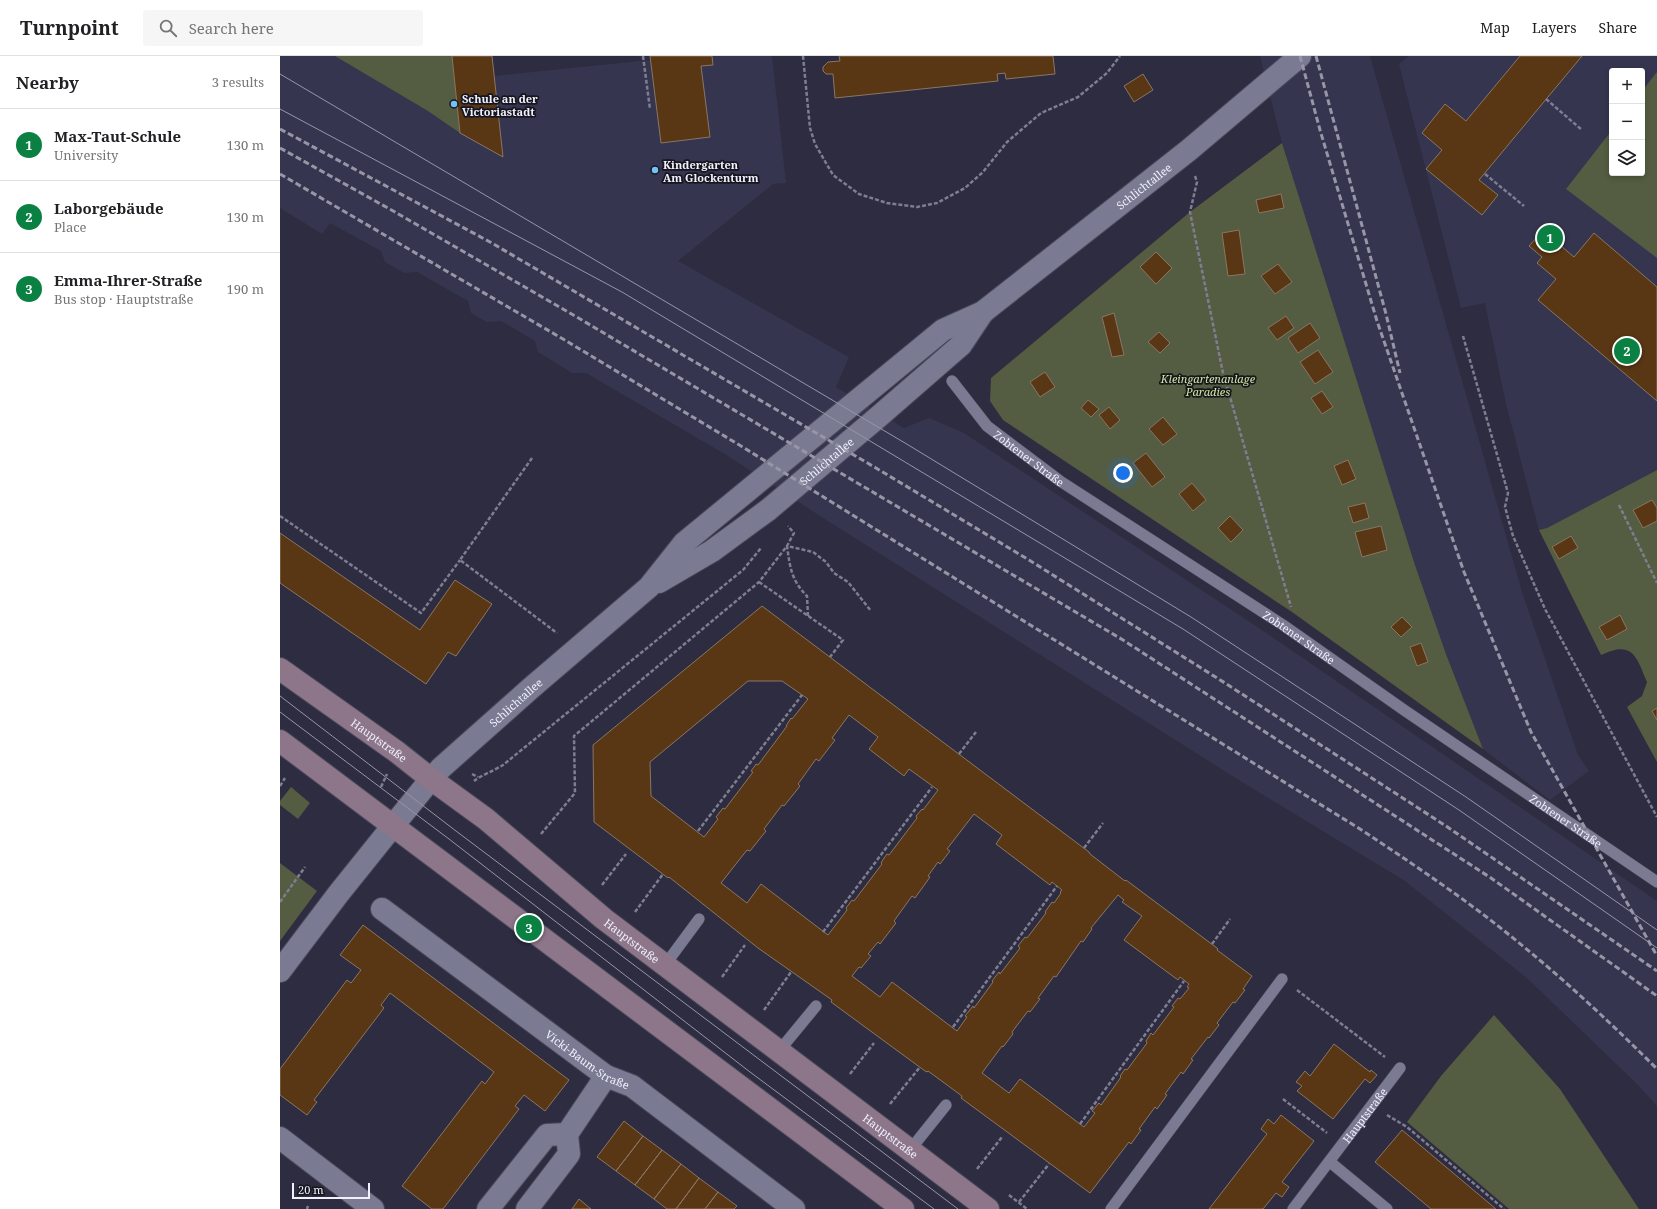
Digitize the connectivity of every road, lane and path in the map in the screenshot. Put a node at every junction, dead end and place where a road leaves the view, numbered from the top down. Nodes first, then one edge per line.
1 (643, 56) edge
2 (803, 56) edge
3 (1120, 56) edge
4 (1300, 56) edge
5 (1546, 99) dead end
6 (650, 109) dead end
7 (1582, 130) dead end
8 (1189, 150) junction
9 (1485, 174) dead end
10 (1524, 206) dead end
11 (1463, 336) dead end
12 (952, 381) dead end
13 (532, 458) dead end
14 (1619, 505) dead end
15 (280, 516) edge
16 (787, 524) dead end
17 (765, 542) dead end
18 (787, 546) junction
19 (460, 560) junction
20 (759, 582) junction
21 (1657, 584) edge
22 (871, 611) dead end
23 (808, 616) junction
24 (1283, 625) junction
25 (578, 649) junction
26 (830, 657) dead end
27 (280, 669) edge
28 (802, 695) dead end
29 (976, 732) dead end
30 (280, 742) edge
31 (958, 754) dead end
32 (286, 778) dead end
33 (478, 778) dead end
34 (430, 779) junction
35 (280, 786) edge
36 (932, 786) dead end
37 (1657, 817) edge
38 (1103, 823) dead end
39 (392, 827) junction
40 (698, 831) dead end
41 (538, 837) dead end
42 (1084, 848) dead end
43 (626, 854) dead end
44 (305, 868) dead end
45 (663, 874) dead end
46 (1657, 882) edge
47 (602, 886) dead end
48 (1057, 886) dead end
49 (280, 902) edge
50 (382, 909) dead end
51 (635, 912) dead end
52 (1230, 918) dead end
53 (699, 919) dead end
54 (823, 932) dead end
55 (1212, 944) dead end
56 (745, 945) dead end
57 (664, 965) junction
58 (280, 971) edge
59 (791, 972) dead end
60 (721, 978) dead end
61 (1282, 979) joint
62 (1184, 981) dead end
63 (816, 1006) dead end
64 (764, 1010) dead end
65 (953, 1027) dead end
66 (874, 1043) dead end
67 (779, 1051) junction
68 (920, 1067) dead end
69 (1400, 1068) joint
70 (849, 1074) dead end
71 (606, 1076) junction
72 (1283, 1100) dead end
73 (890, 1105) dead end
74 (946, 1105) dead end
75 (1372, 1105) junction
76 (1080, 1124) dead end
77 (567, 1134) junction
78 (1002, 1137) dead end
79 (280, 1138) edge
80 (1343, 1144) junction
81 (910, 1150) junction
82 (1330, 1162) junction
83 (1049, 1164) dead end
84 (977, 1170) dead end
85 (1019, 1202) dead end
86 (373, 1209) edge
87 (488, 1209) edge
88 (527, 1209) edge
89 (794, 1209) edge
90 (903, 1209) edge
91 (988, 1209) edge
92 (1111, 1209) edge
93 (1293, 1209) edge
94 (1387, 1209) edge
95 (1504, 1209) edge

1 - 6 path
2 - 3 path
4 - 8 street, Schlichtallee
5 - 7 path
8 - 24 path
8 - 25 street, Schlichtallee
9 - 10 path
11 - 37 path
12 - 24 lane, Zobtener Straße
13 - 19 path
14 - 21 path
15 - 19 path
16 - 18 path
17 - 33 path
18 - 20 path
18 - 22 path
18 - 23 path
19 - 25 path
20 - 23 path
20 - 41 path
23 - 26 path
24 - 46 lane, Zobtener Straße
25 - 34 street, Schlichtallee
27 - 34 main road, Hauptstraße
28 - 40 path
29 - 31 path
30 - 39 main road
32 - 35 path
34 - 39 street, Schlichtallee
34 - 57 main road, Hauptstraße
36 - 54 path
38 - 42 path
39 - 58 street, Schlichtallee
39 - 90 main road
43 - 47 path
44 - 49 path
45 - 51 path
48 - 65 path
50 - 71 street, Vicki-Baum-Straße
52 - 55 path
53 - 57 lane
56 - 60 path
57 - 67 main road, Hauptstraße
59 - 64 path
61 - 69 path
61 - 92 lane
62 - 76 path
63 - 67 lane
66 - 70 path
67 - 81 main road, Hauptstraße
68 - 73 path
69 - 75 lane, Hauptstraße
71 - 77 street
71 - 89 street, Vicki-Baum-Straße
72 - 80 path
74 - 81 lane
75 - 80 lane, Hauptstraße
75 - 95 path
77 - 87 street
77 - 88 street
78 - 84 path
79 - 86 street
80 - 82 lane, Hauptstraße
81 - 91 main road, Hauptstraße
82 - 93 lane, Hauptstraße
82 - 94 lane
83 - 85 path

